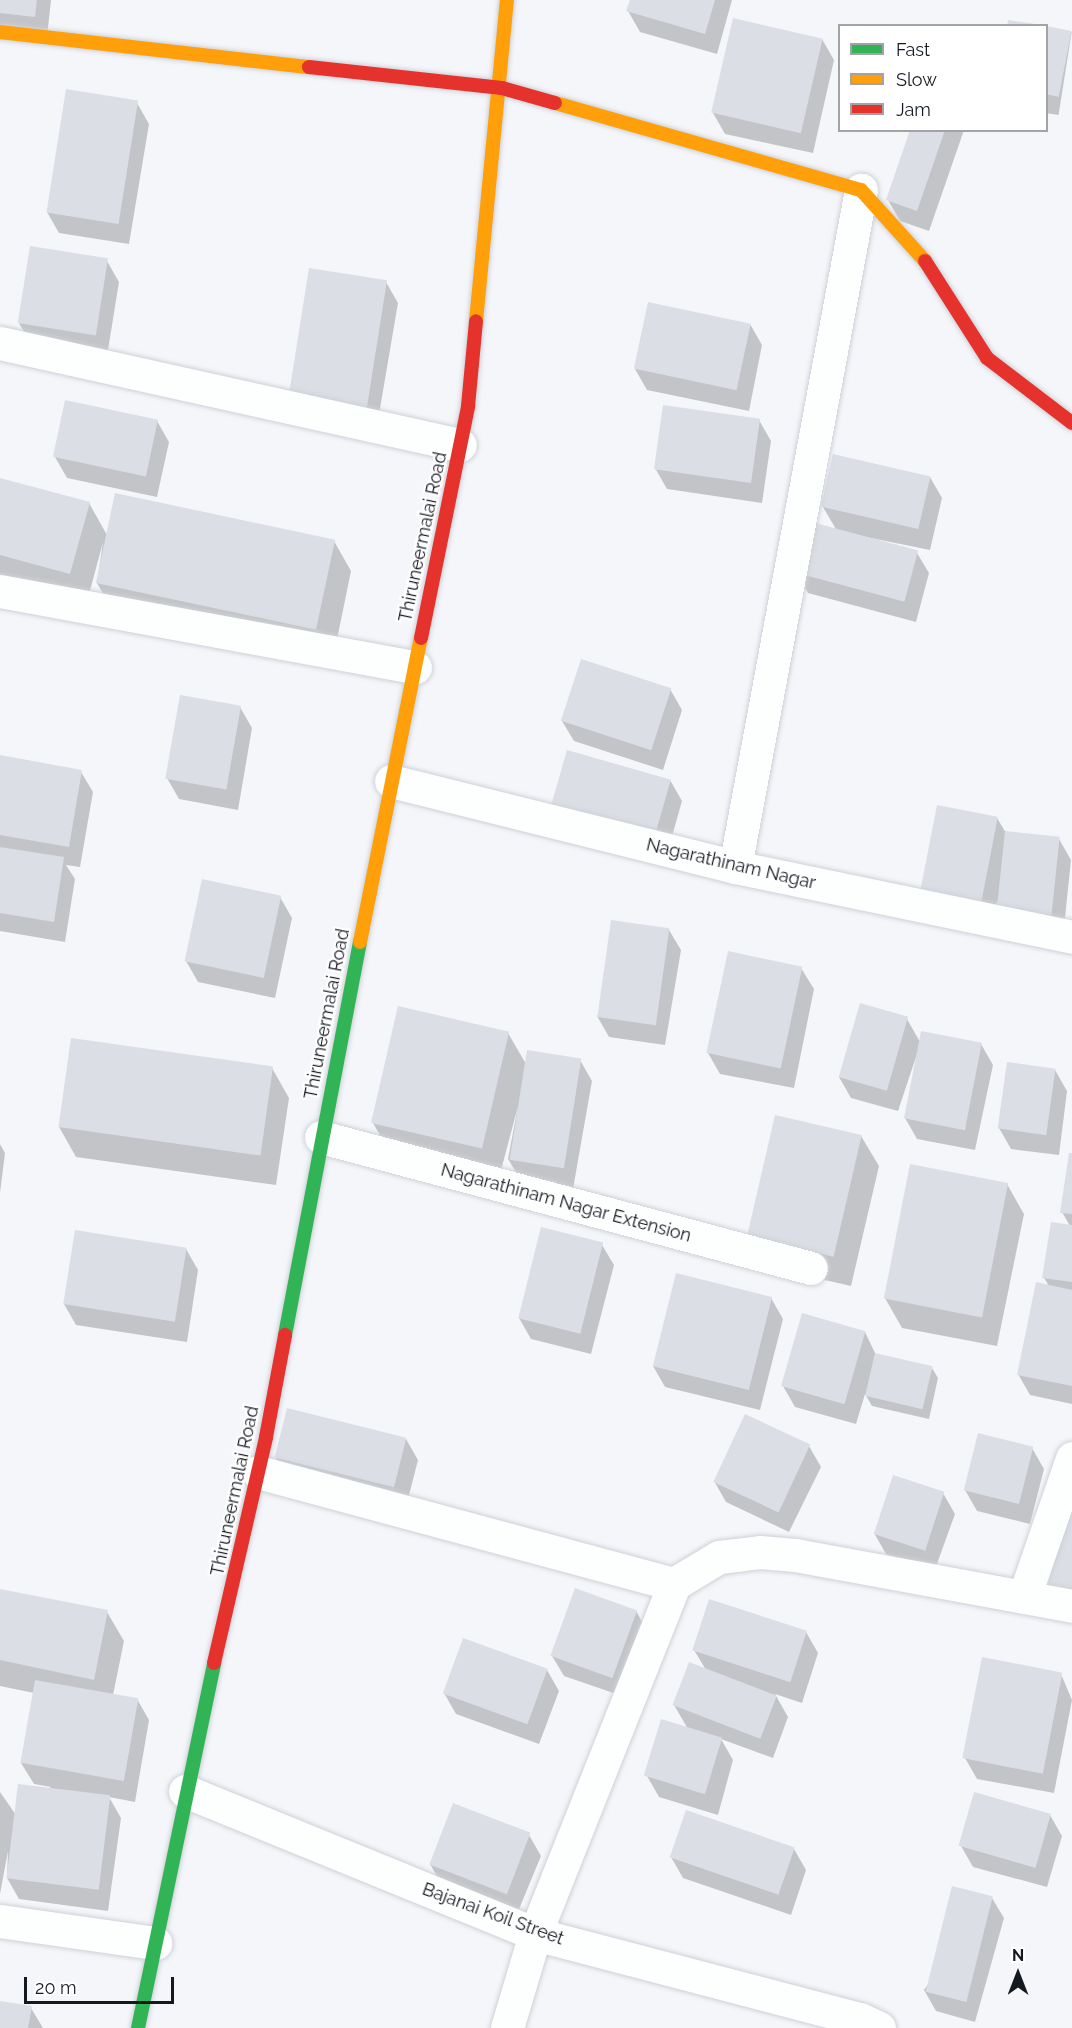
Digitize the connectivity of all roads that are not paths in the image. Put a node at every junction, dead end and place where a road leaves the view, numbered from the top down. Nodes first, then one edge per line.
1 (507, 0) edge
2 (0, 32) edge
3 (502, 88) junction
4 (861, 190) junction
5 (0, 343) edge
6 (1072, 423) edge
7 (460, 445) junction
8 (0, 591) edge
9 (415, 667) junction
10 (391, 781) junction
11 (735, 867) junction
12 (1072, 937) edge
13 (321, 1137) junction
14 (811, 1268) dead end
15 (1072, 1458) edge
16 (258, 1472) junction
17 (674, 1584) junction
18 (1024, 1597) junction
19 (1072, 1606) edge
20 (185, 1791) junction
21 (0, 1921) edge
22 (535, 1934) junction
23 (154, 1943) junction
24 (138, 2028) edge
25 (507, 2028) edge
26 (879, 2028) edge

1 - 3 street, Thiruneermalai Road
2 - 3 street
3 - 4 street
3 - 7 street, Thiruneermalai Road
4 - 6 street
4 - 11 street
5 - 7 street
7 - 9 street, Thiruneermalai Road
8 - 9 street
9 - 10 street, Thiruneermalai Road
10 - 11 street, Nagarathinam Nagar
10 - 13 street, Thiruneermalai Road
11 - 12 street, Nagarathinam Nagar
13 - 14 street, Nagarathinam Nagar Extension
13 - 16 street, Thiruneermalai Road
15 - 18 street
16 - 17 street
16 - 20 street, Thiruneermalai Road
17 - 18 street
17 - 22 street
18 - 19 street
20 - 22 street, Bajanai Koil Street
20 - 23 street, Thiruneermalai Road
21 - 23 street
22 - 25 street
22 - 26 street, Bajanai Koil Street
23 - 24 street, Thiruneermalai Road

